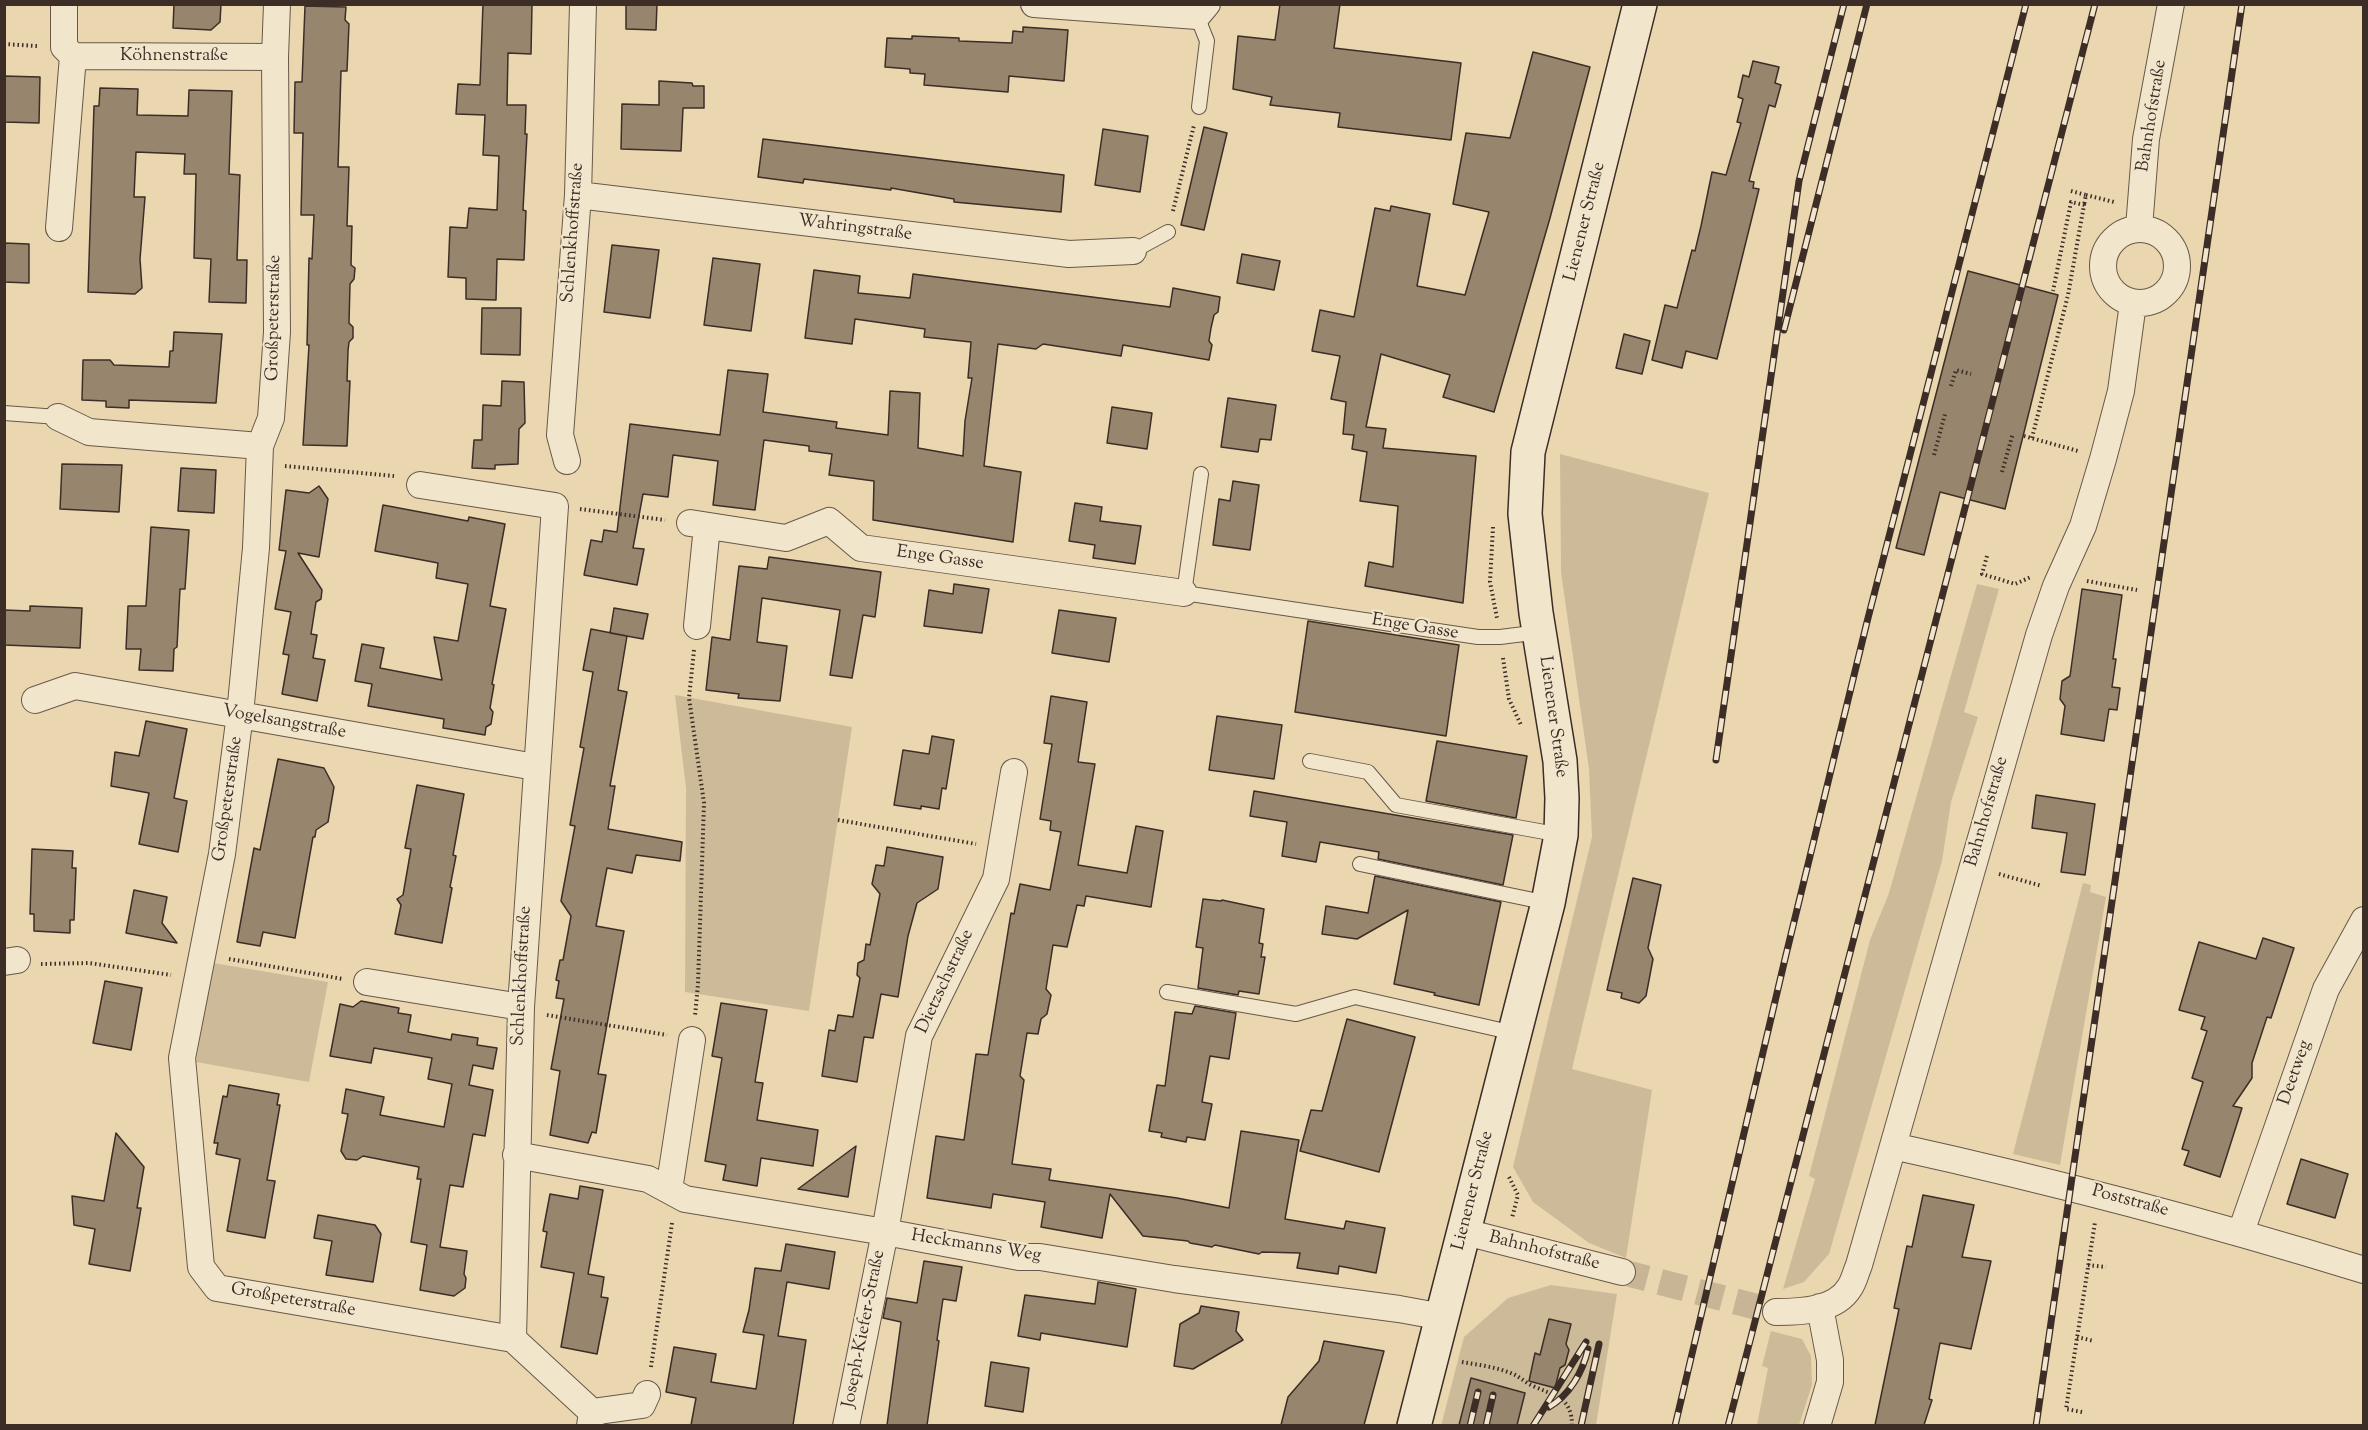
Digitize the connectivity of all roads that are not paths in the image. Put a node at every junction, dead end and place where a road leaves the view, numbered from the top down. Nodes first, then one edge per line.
1 (64, 4) edge
2 (277, 4) edge
3 (583, 4) edge
4 (1034, 4) edge
5 (1640, 4) edge
6 (2171, 4) edge
7 (1202, 10) edge
8 (73, 56) junction
9 (275, 57) junction
10 (1199, 107) road end
11 (578, 195) junction
12 (59, 228) dead end
13 (2139, 228) junction
14 (1168, 232) road end
15 (1133, 252) joint
16 (2133, 303) junction
17 (4, 414) edge
18 (58, 417) joint
19 (260, 454) junction
20 (567, 461) dead end
21 (1201, 474) dead end
22 (420, 485) road end
23 (1184, 593) junction
24 (697, 626) road end
25 (1540, 632) junction
26 (35, 700) dead end
27 (240, 714) junction
28 (1310, 761) dead end
29 (535, 767) junction
30 (1014, 772) dead end
31 (1561, 835) junction
32 (1360, 864) dead end
33 (1548, 903) junction
34 (2364, 920) edge
35 (367, 982) road end
36 (1167, 992) dead end
37 (521, 1007) junction
38 (1514, 1033) junction
39 (692, 1040) road end
40 (1893, 1146) junction
41 (516, 1155) junction
42 (669, 1190) junction
43 (885, 1232) junction
44 (1465, 1232) junction
45 (2241, 1232) junction
46 (2364, 1270) edge
47 (1622, 1272) tunnel mouth
48 (1820, 1307) junction
49 (1776, 1312) tunnel mouth
50 (1443, 1317) junction
51 (513, 1340) junction
52 (647, 1394) road end
53 (591, 1419) edge
54 (846, 1425) edge
55 (1414, 1425) edge
56 (1816, 1425) edge

1 - 8 street
2 - 9 street, Großpeterstraße
3 - 11 street, Schlenkhoffstraße
4 - 7 street
5 - 25 street, Lienener Straße
6 - 13 street, Bahnhofstraße
7 - 10 lane
8 - 9 street, Köhnenstraße
8 - 12 street
9 - 19 street, Großpeterstraße
11 - 15 street, Wahringstraße
11 - 20 street, Schlenkhoffstraße
13 - 16 street
13 - 16 street
14 - 15 lane
16 - 40 street, Bahnhofstraße
17 - 18 lane
18 - 19 street
19 - 27 street, Großpeterstraße
21 - 23 lane
22 - 29 street, Schlenkhoffstraße
23 - 24 street, Enge Gasse
23 - 25 lane, Enge Gasse
25 - 31 street, Lienener Straße
26 - 27 street, Vogelsangstraße
27 - 29 street, Vogelsangstraße
27 - 51 street, Großpeterstraße
28 - 31 lane
29 - 37 street, Schlenkhoffstraße
30 - 43 street, Dietzschstraße
31 - 33 street, Lienener Straße
32 - 33 lane
33 - 38 street, Lienener Straße
34 - 45 street, Deetweg
35 - 37 street
36 - 38 lane
37 - 41 street, Schlenkhoffstraße
38 - 44 street, Lienener Straße
39 - 42 street
40 - 45 street, Poststraße
40 - 48 street, Bahnhofstraße
41 - 42 street, Heckmanns Weg
41 - 51 street, Schlenkhoffstraße
42 - 43 street, Heckmanns Weg
43 - 50 street, Heckmanns Weg
43 - 54 street, Joseph-Kiefer-Straße
44 - 47 street, Bahnhofstraße
44 - 50 street, Lienener Straße
45 - 46 street, Poststraße
48 - 49 street, Bahnhofstraße
48 - 56 street
50 - 55 street, Lienener Straße
51 - 53 street
52 - 53 street

